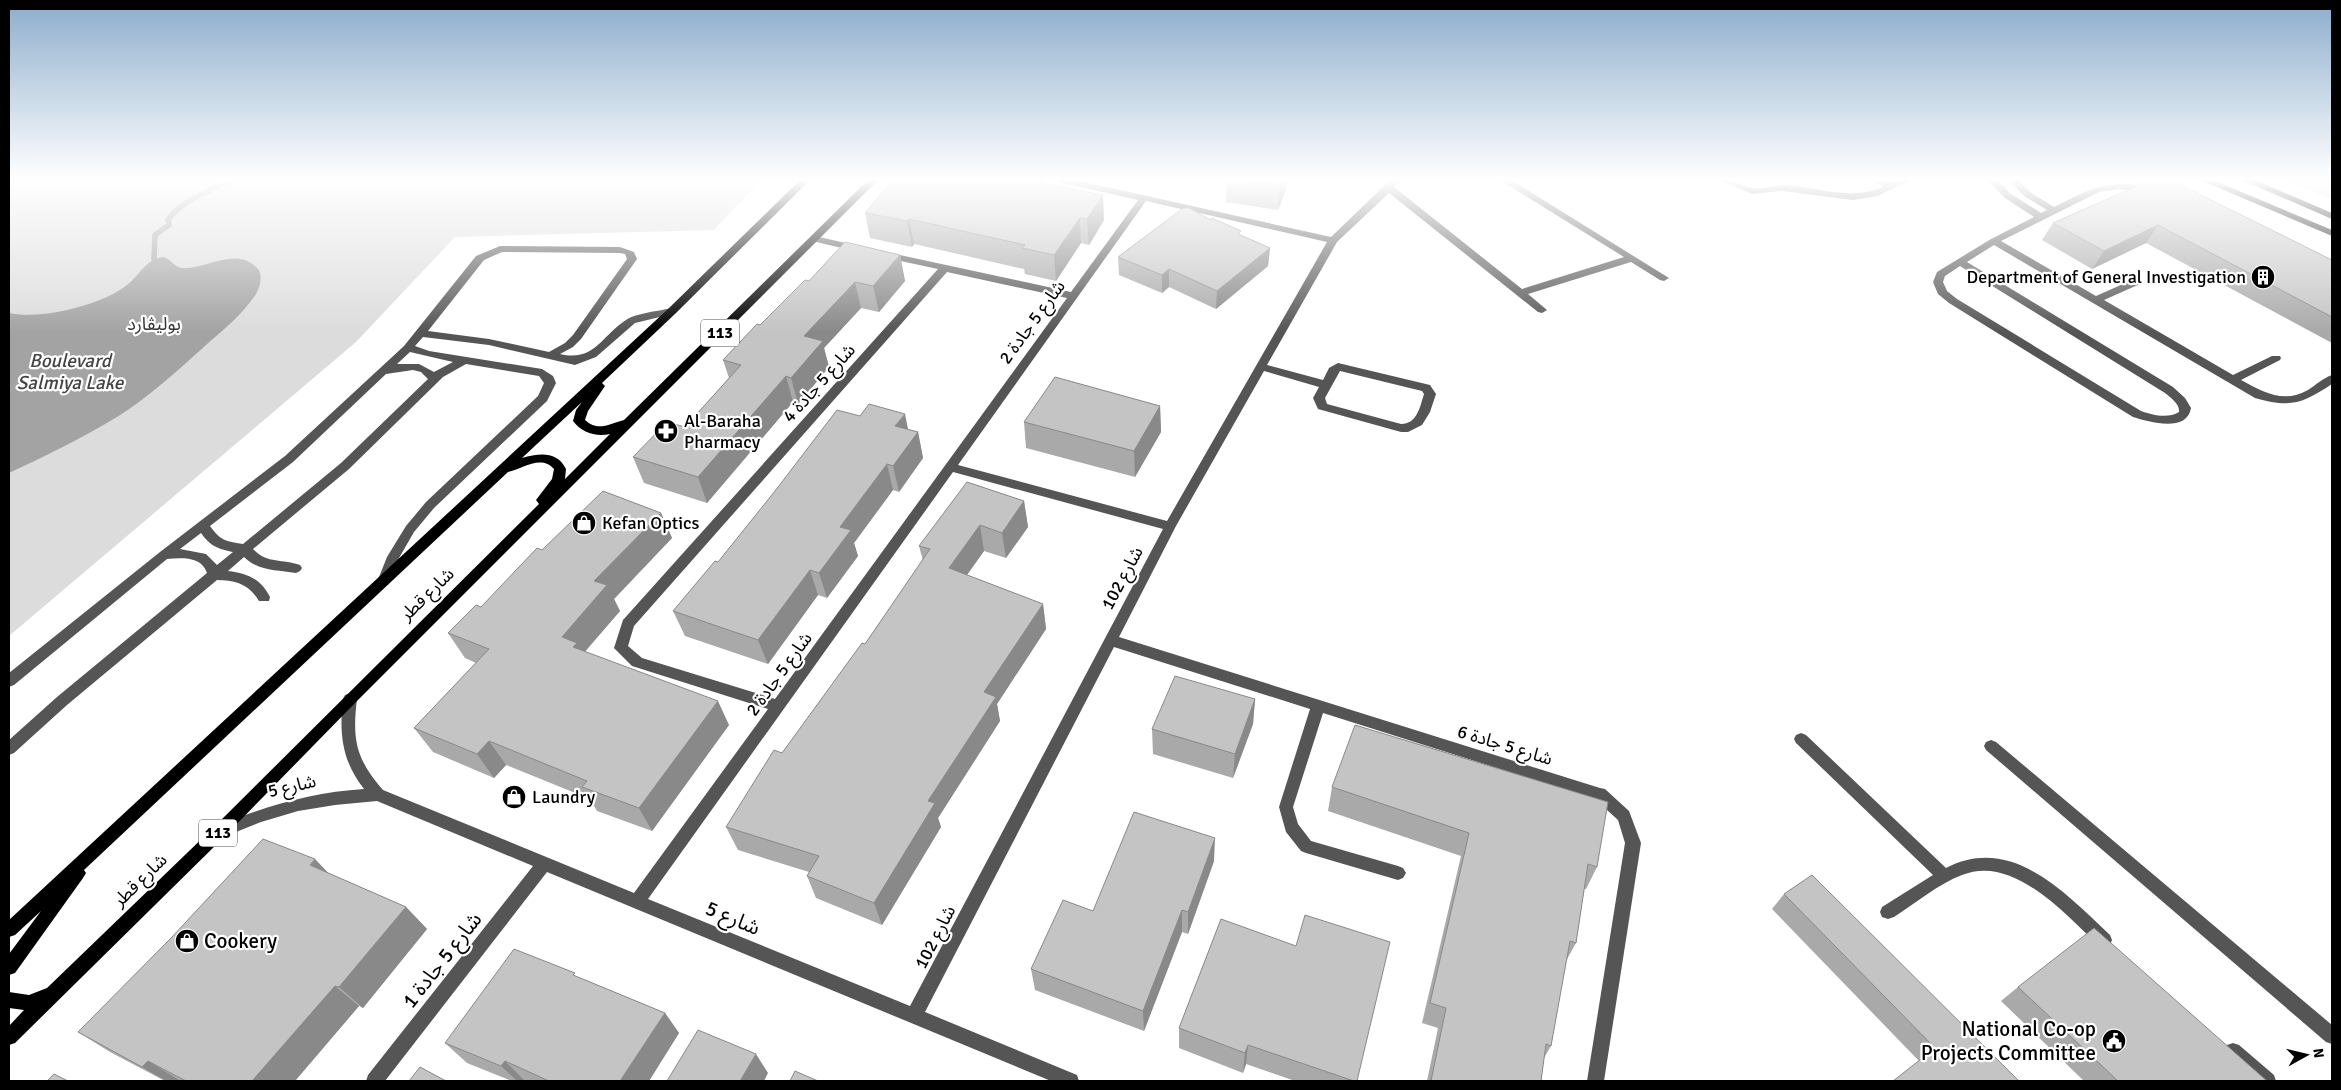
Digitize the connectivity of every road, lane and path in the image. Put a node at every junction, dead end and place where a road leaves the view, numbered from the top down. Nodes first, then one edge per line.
1 (753, 231) edge
2 (823, 231) edge
3 (1120, 231) edge
4 (1292, 231) edge
5 (1342, 231) edge
6 (1449, 231) edge
7 (1588, 231) edge
8 (2013, 231) edge
9 (815, 239) junction
10 (1333, 240) junction
11 (1994, 241) junction
12 (1632, 258) junction
13 (1960, 262) junction
14 (945, 268) junction
15 (1664, 278) dead end
16 (2136, 282) dead end
17 (1521, 292) junction
18 (1073, 296) junction
19 (2096, 300) junction
20 (1542, 310) dead end
21 (672, 311) junction
22 (421, 333) junction
23 (408, 348) junction
24 (549, 356) junction
25 (2276, 358) dead end
26 (464, 360) junction
27 (613, 366) junction
28 (1260, 367) junction
29 (384, 372) junction
30 (434, 379) junction
31 (2332, 379) edge
32 (2232, 380) junction
33 (1326, 385) junction
34 (631, 420) junction
35 (950, 467) junction
36 (501, 470) junction
37 (203, 526) junction
38 (1170, 526) junction
39 (244, 549) junction
40 (501, 550) junction
41 (164, 555) junction
42 (296, 568) dead end
43 (214, 574) junction
44 (383, 582) junction
45 (264, 597) dead end
46 (1110, 640) junction
47 (9, 680) edge
48 (350, 699) junction
49 (778, 706) junction
50 (1318, 706) junction
51 (1802, 739) dead end
52 (1991, 746) dead end
53 (9, 749) edge
54 (378, 795) junction
55 (219, 832) junction
56 (97, 847) junction
57 (544, 864) junction
58 (1398, 873) dead end
59 (1945, 878) junction
60 (637, 901) junction
61 (1888, 912) dead end
62 (9, 930) edge
63 (2117, 951) edge
64 (9, 967) edge
65 (53, 993) junction
66 (9, 1000) edge
67 (914, 1016) junction
68 (2332, 1036) edge
69 (9, 1037) edge
70 (2223, 1042) edge
71 (1060, 1079) edge
72 (374, 1081) edge
73 (1596, 1081) edge
74 (2268, 1081) edge

1 - 21 main road
2 - 9 main road, شارع قطر / 113
3 - 18 street, شارع 5 جادة 2
4 - 10 street
5 - 10 street, شارع 102
6 - 17 street
7 - 12 street
8 - 11 street
9 - 14 street
9 - 34 main road, شارع قطر / 113
10 - 28 street, شارع 102
11 - 13 street
11 - 19 street
12 - 15 street
12 - 17 street
13 - 13 street
14 - 18 street
14 - 49 street, شارع 5 جادة 4
16 - 19 street
17 - 20 street
18 - 35 street, شارع 5 جادة 2
19 - 32 street
21 - 24 street
21 - 27 main road
22 - 23 street
22 - 24 street
22 - 24 street
23 - 26 street
23 - 29 street
25 - 32 street
26 - 30 street
26 - 44 street
27 - 34 main road
27 - 36 main road
28 - 33 street
28 - 38 street, شارع 102
29 - 30 street
29 - 37 street
30 - 39 street
31 - 32 street
33 - 33 street
34 - 40 main road, شارع قطر / 113
35 - 38 street
35 - 49 street, شارع 5 جادة 2
36 - 40 main road
36 - 44 main road
37 - 39 street
37 - 41 street
38 - 46 street, شارع 102
39 - 42 street
39 - 43 street
40 - 48 main road, شارع قطر / 113
41 - 43 street
41 - 47 street
43 - 45 street
43 - 53 street
44 - 56 main road
46 - 50 street, شارع 5 جادة 6
46 - 67 street, شارع 102
48 - 54 street, شارع 5
48 - 55 main road, شارع قطر / 113
49 - 60 street, شارع 5 جادة 2
50 - 58 street
50 - 73 street, شارع 5 جادة 6
51 - 59 street
52 - 68 street
54 - 55 street, شارع 5
54 - 57 street, شارع 5
55 - 65 main road, شارع قطر / 113
56 - 62 main road
56 - 64 main road
57 - 60 street, شارع 5
57 - 72 street, شارع 5 جادة 1
59 - 61 street
59 - 63 street
60 - 67 street, شارع 5
65 - 66 main road
65 - 69 main road, شارع قطر / 113
67 - 71 street, شارع 5
70 - 74 street

